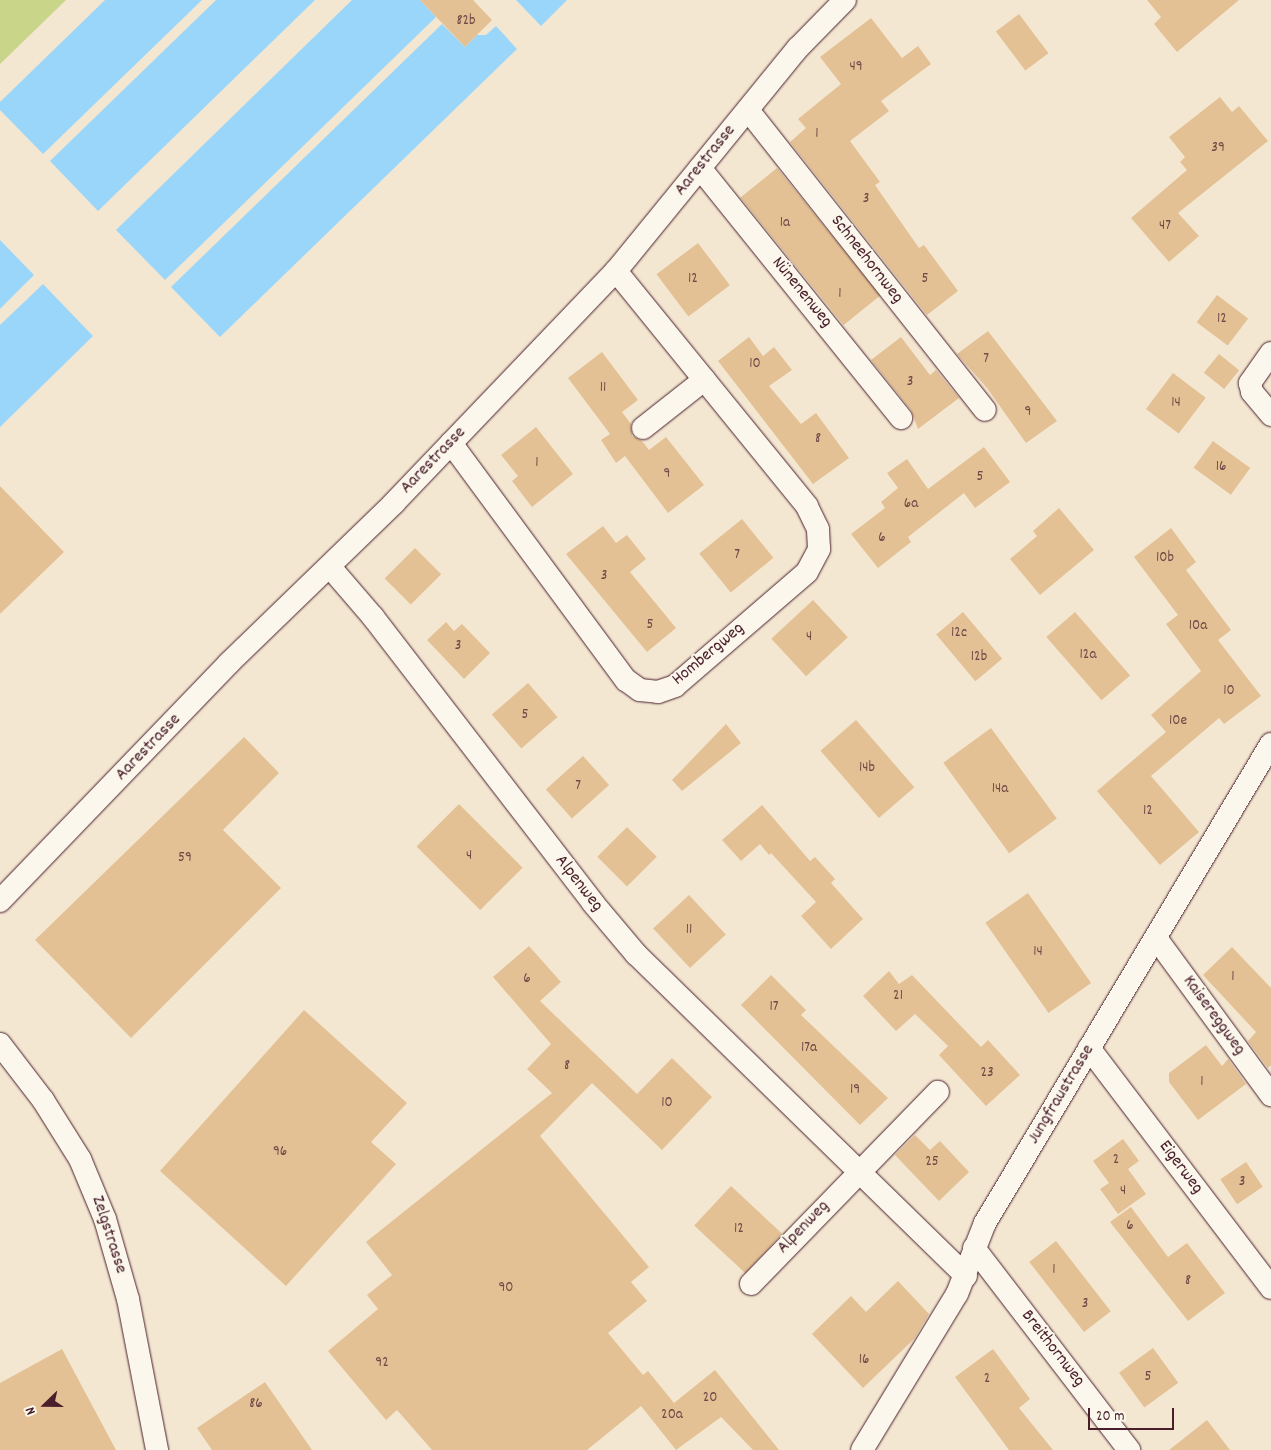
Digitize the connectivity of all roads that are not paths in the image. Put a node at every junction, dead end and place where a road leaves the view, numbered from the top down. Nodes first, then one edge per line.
1 (845, 0) edge
2 (748, 110) junction
3 (700, 168) junction
4 (616, 271) junction
5 (1271, 354) edge
6 (704, 380) junction
7 (985, 410) dead end
8 (1271, 415) edge
9 (902, 418) dead end
10 (643, 428) dead end
11 (452, 443) junction
12 (330, 567) junction
13 (1271, 744) edge
14 (0, 901) edge
15 (1156, 938) junction
16 (0, 1044) edge
17 (1089, 1048) junction
18 (938, 1092) dead end
19 (1271, 1095) edge
20 (858, 1172) junction
21 (974, 1248) junction
22 (966, 1276) junction
23 (751, 1284) dead end
24 (1271, 1288) edge
25 (157, 1450) edge
26 (862, 1450) edge
27 (1129, 1450) edge

1 - 2 street, Aarestrasse
2 - 3 street, Aarestrasse
2 - 7 street, Schneehornweg
3 - 4 street, Aarestrasse
3 - 9 street, Nünenenweg
4 - 6 street, Hombergweg
4 - 11 street, Aarestrasse
5 - 8 street
6 - 10 street
6 - 11 street, Hombergweg
11 - 12 street, Aarestrasse
12 - 14 street, Aarestrasse
12 - 20 street, Alpenweg
13 - 15 street, Jungfraustrasse
15 - 17 street, Jungfraustrasse
15 - 19 street, Kaisereggweg
16 - 25 street, Zelgstrasse
17 - 21 street, Jungfraustrasse
17 - 24 street, Eigerweg
18 - 20 street, Alpenweg
20 - 22 street, Alpenweg
20 - 23 street, Alpenweg
21 - 22 street, Jungfraustrasse
21 - 27 street, Breithornweg
22 - 26 street, Jungfraustrasse

